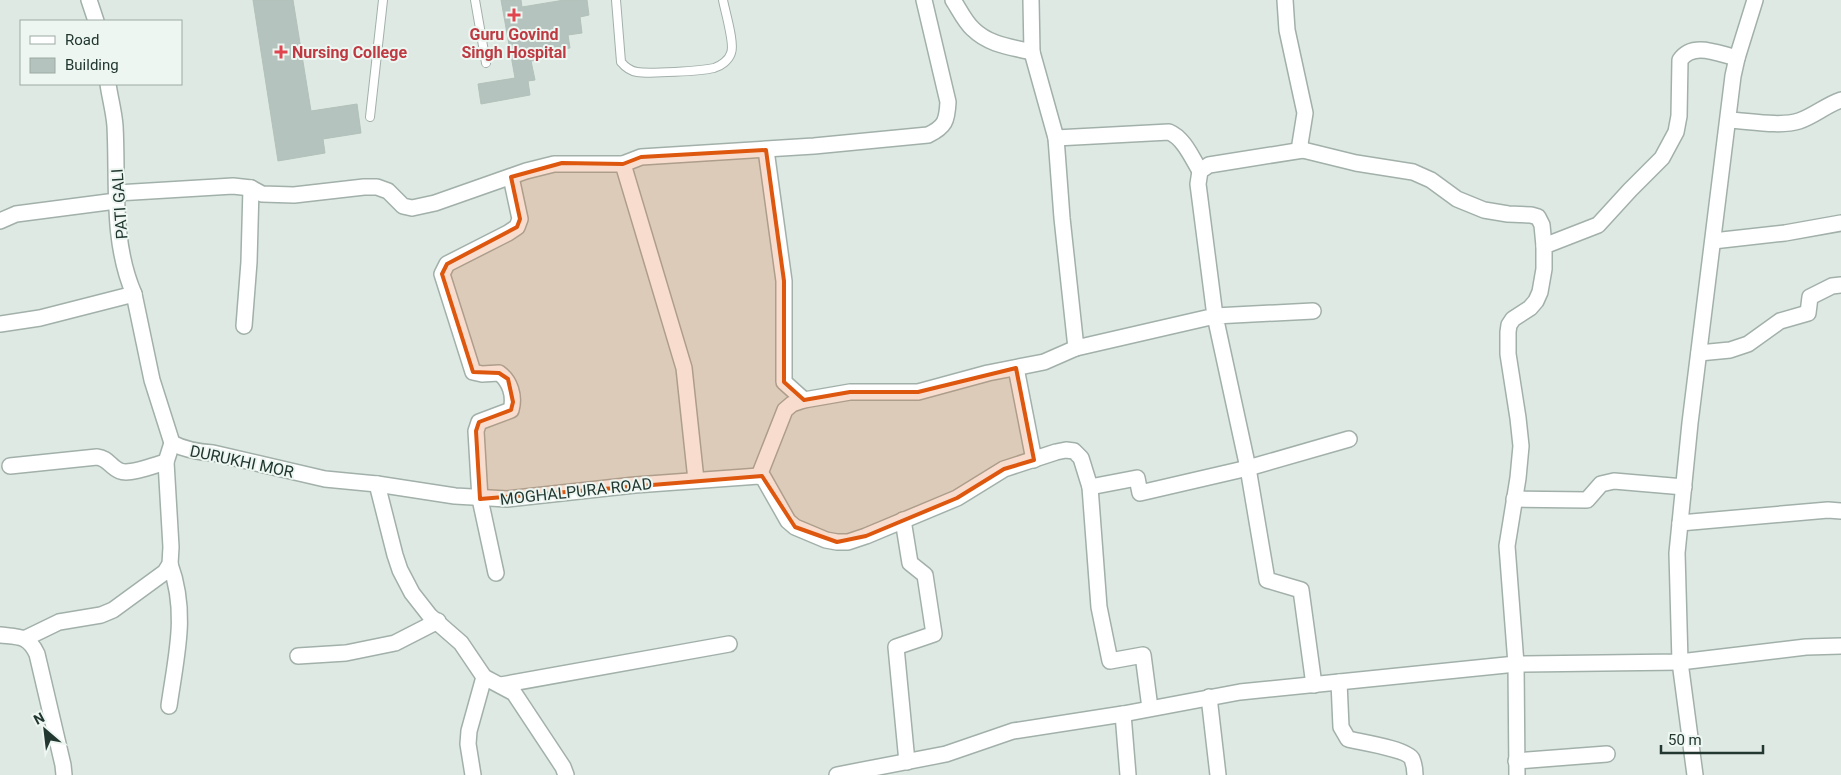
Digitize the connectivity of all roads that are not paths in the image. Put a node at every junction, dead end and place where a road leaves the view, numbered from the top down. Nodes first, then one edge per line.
1 (89, 0) edge
2 (384, 0) edge
3 (475, 0) edge
4 (616, 0) edge
5 (723, 0) edge
6 (924, 0) edge
7 (952, 0) edge
8 (1031, 0) edge
9 (1285, 0) edge
10 (1755, 0) edge
11 (96, 20) edge
12 (1032, 52) junction
13 (1737, 58) junction
14 (486, 63) dead end
15 (108, 85) edge
16 (1841, 100) edge
17 (370, 117) dead end
18 (1728, 120) junction
19 (1056, 138) junction
20 (766, 150) junction
21 (1303, 150) junction
22 (623, 164) junction
23 (1200, 171) junction
24 (511, 177) junction
25 (251, 188) junction
26 (116, 197) junction
27 (0, 221) edge
28 (1841, 223) edge
29 (1713, 241) junction
30 (1544, 246) junction
31 (1841, 285) edge
32 (134, 294) junction
33 (1313, 311) dead end
34 (1215, 316) junction
35 (141, 323) joint
36 (0, 324) edge
37 (244, 326) dead end
38 (1076, 348) junction
39 (1699, 353) junction
40 (1016, 368) junction
41 (804, 400) junction
42 (1349, 439) dead end
43 (172, 443) junction
44 (1034, 460) junction
45 (166, 462) junction
46 (10, 466) dead end
47 (1248, 468) junction
48 (752, 476) junction
49 (696, 480) junction
50 (377, 484) junction
51 (1090, 486) junction
52 (1684, 486) junction
53 (480, 499) junction
54 (1514, 499) junction
55 (1841, 511) edge
56 (903, 520) junction
57 (1680, 523) junction
58 (170, 564) junction
59 (496, 573) dead end
60 (438, 621) junction
61 (0, 634) edge
62 (26, 638) junction
63 (729, 644) dead end
64 (1841, 646) edge
65 (298, 656) dead end
66 (1680, 662) junction
67 (1516, 664) junction
68 (484, 677) junction
69 (1339, 682) junction
70 (501, 685) junction
71 (1314, 685) junction
72 (1209, 697) junction
73 (169, 706) dead end
74 (1150, 708) junction
75 (1123, 714) junction
76 (1607, 754) dead end
77 (907, 762) junction
78 (1516, 768) edge
79 (64, 775) edge
80 (473, 775) edge
81 (566, 775) edge
82 (837, 775) edge
83 (1128, 775) edge
84 (1218, 775) edge
85 (1415, 775) edge
86 (1696, 775) edge

1 - 11 street
2 - 17 lane
3 - 14 lane
4 - 5 lane
6 - 20 street
7 - 12 street
8 - 12 street
9 - 21 street
10 - 13 street
12 - 19 street
13 - 18 street
13 - 30 street
15 - 26 street, PATI GALI
16 - 18 street
18 - 29 street
19 - 23 street
19 - 38 street
20 - 22 street
20 - 41 street
21 - 23 street
21 - 30 street
22 - 24 street
22 - 49 street
23 - 34 street
24 - 25 street
24 - 53 street
25 - 26 street
25 - 37 street
26 - 27 street
26 - 32 street, PATI GALI
28 - 29 street
29 - 39 street
30 - 54 street
31 - 39 street
32 - 35 street, PATI GALI
32 - 36 street
33 - 34 street
34 - 38 street
34 - 47 street
35 - 43 street, DURUKHI MOR
38 - 40 street
39 - 52 street
40 - 41 street
40 - 44 street
41 - 48 street
42 - 47 street
43 - 45 street
43 - 50 street, DURUKHI MOR
44 - 51 street
44 - 56 street
45 - 46 street
45 - 58 street
47 - 51 street
47 - 71 street
48 - 49 street, MOGHALPURA ROAD
48 - 56 street
49 - 53 street, MOGHALPURA ROAD
50 - 53 street, MOGHALPURA ROAD
50 - 60 street
51 - 74 street
52 - 54 street
52 - 57 street
53 - 59 street
54 - 67 street
55 - 57 street
56 - 77 street
57 - 66 street
58 - 62 street
58 - 73 street
60 - 65 street
60 - 68 street
61 - 62 street
62 - 79 street
63 - 70 street
64 - 66 street
66 - 67 street
66 - 86 street
67 - 69 street
67 - 78 street
68 - 70 street
68 - 80 street
69 - 71 street
69 - 85 street
70 - 81 street
71 - 72 street
72 - 74 street
72 - 84 street
74 - 75 street
75 - 77 street
75 - 83 street
76 - 78 street
77 - 82 street

